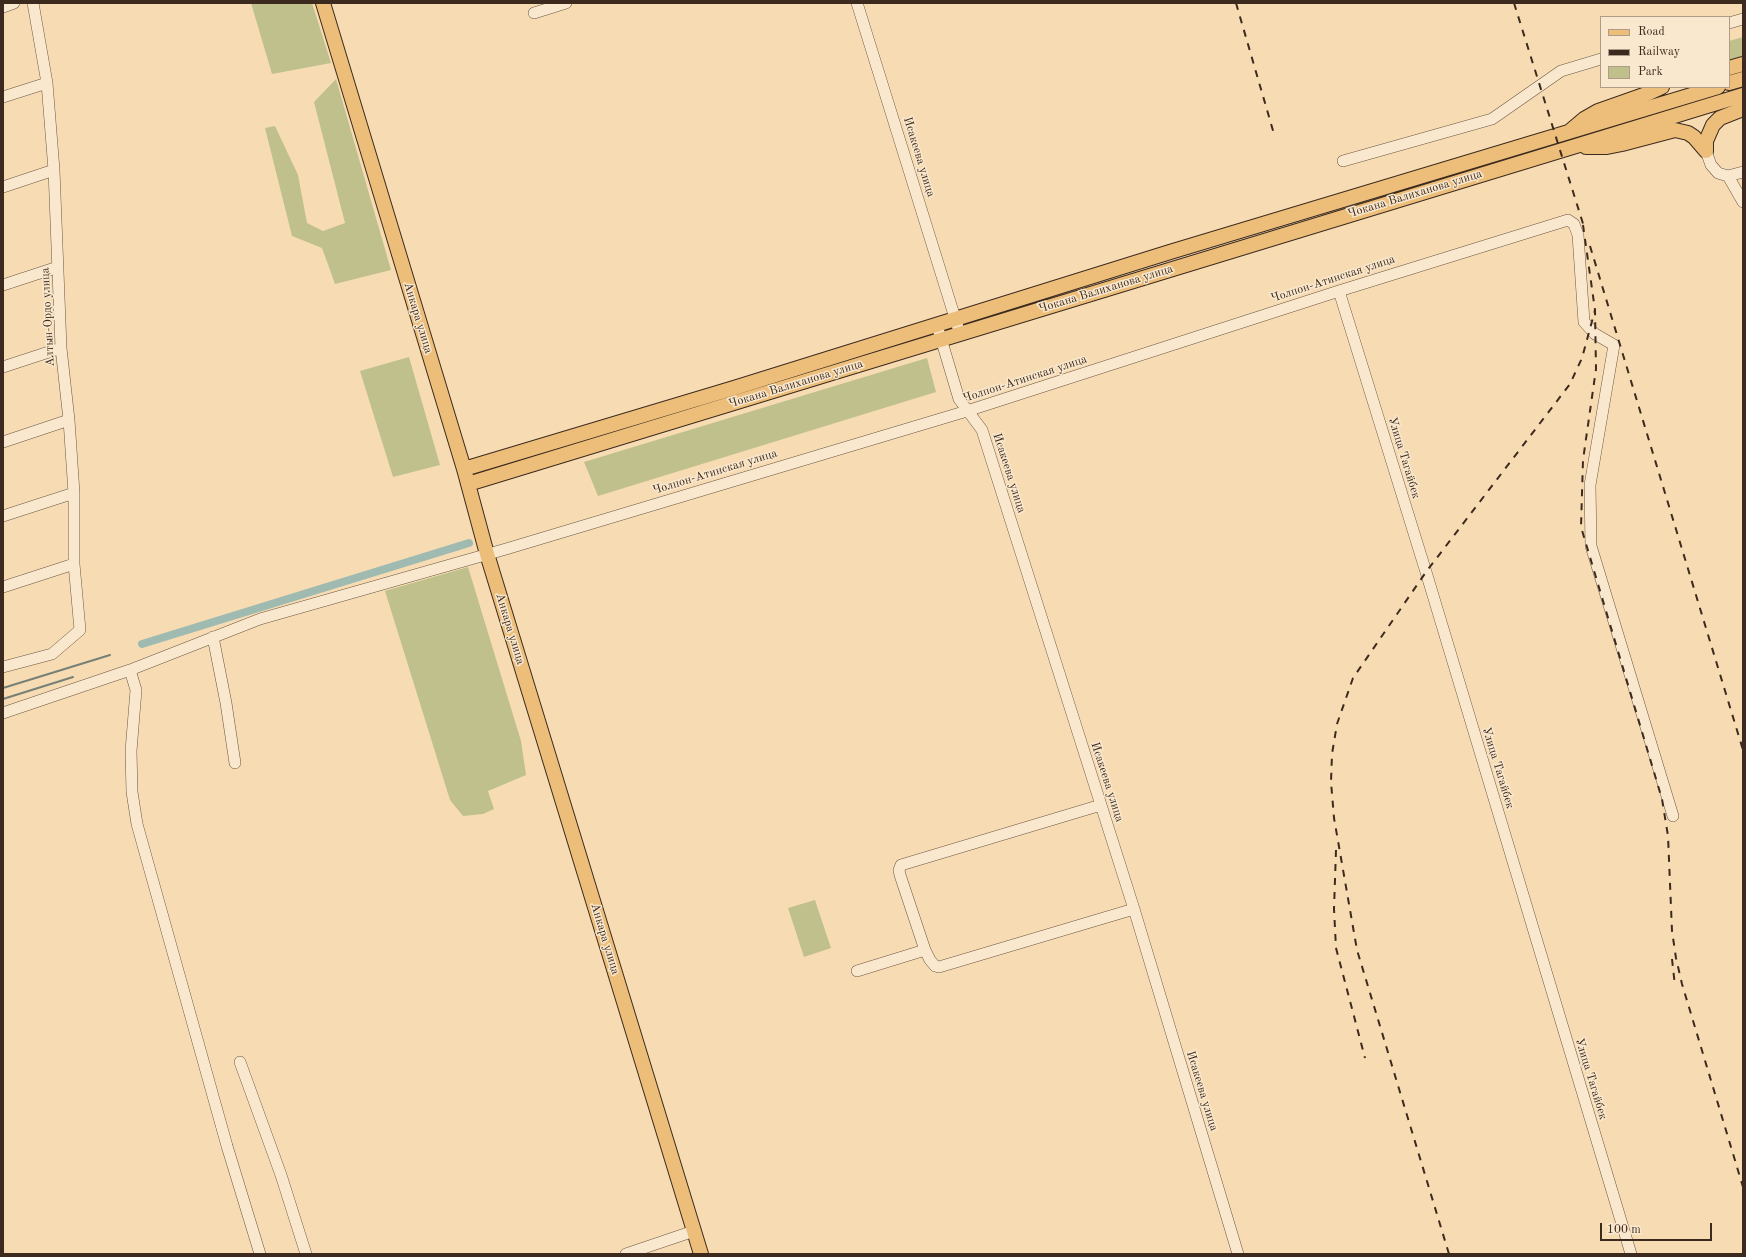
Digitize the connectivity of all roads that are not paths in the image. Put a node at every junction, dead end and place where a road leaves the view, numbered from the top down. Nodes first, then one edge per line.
1 (14, 3) edge
2 (33, 3) edge
3 (323, 3) edge
4 (566, 3) edge
5 (857, 3) edge
6 (3, 7) edge
7 (534, 14) dead end
8 (1743, 20) edge
9 (1730, 23) edge
10 (1600, 59) edge
11 (1743, 64) edge
12 (1730, 68) edge
13 (1743, 79) edge
14 (47, 83) junction
15 (1730, 84) edge
16 (1660, 88) edge
17 (1715, 88) edge
18 (1743, 95) edge
19 (3, 97) edge
20 (1743, 109) edge
21 (1568, 140) junction
22 (1706, 151) junction
23 (1343, 161) dead end
24 (54, 170) junction
25 (1743, 172) edge
26 (1728, 176) junction
27 (3, 187) edge
28 (1743, 202) edge
29 (1170, 252) junction
30 (58, 267) junction
31 (1174, 268) junction
32 (3, 285) edge
33 (1339, 291) junction
34 (955, 318) junction
35 (936, 324) junction
36 (960, 334) junction
37 (941, 340) junction
38 (61, 348) junction
39 (3, 367) edge
40 (734, 388) junction
41 (738, 402) junction
42 (967, 411) junction
43 (69, 420) junction
44 (3, 442) edge
45 (464, 469) junction
46 (468, 484) junction
47 (74, 493) junction
48 (3, 516) edge
49 (487, 554) junction
50 (74, 564) junction
51 (3, 587) edge
52 (213, 638) junction
53 (3, 668) edge
54 (122, 673) junction
55 (3, 713) edge
56 (235, 763) dead end
57 (1101, 805) junction
58 (1673, 816) dead end
59 (1134, 909) junction
60 (925, 950) junction
61 (857, 971) dead end
62 (240, 1062) dead end
63 (694, 1231) junction
64 (260, 1254) edge
65 (306, 1254) edge
66 (626, 1254) edge
67 (701, 1254) edge
68 (1238, 1254) edge
69 (1631, 1254) edge

1 - 6 street
2 - 14 street, Алтын-Ордо улица
3 - 45 main road, Анкара улица
4 - 7 street
5 - 34 street, Исакеева улица
8 - 9 street
10 - 23 street
11 - 12 main road
13 - 15 main road
14 - 19 street
14 - 24 street, Алтын-Ордо улица
16 - 21 main road
17 - 21 main road, Чокана Валиханова улица
18 - 21 main road, Чокана Валиханова улица
20 - 22 main road
21 - 22 main road
21 - 29 main road, Чокана Валиханова улица
21 - 31 main road, Чокана Валиханова улица
22 - 26 street
24 - 27 street
24 - 30 street, Алтын-Ордо улица
25 - 26 street
26 - 28 street
29 - 31 main road
29 - 34 main road, Чокана Валиханова улица
30 - 32 street
30 - 38 street, Алтын-Ордо улица
31 - 36 main road, Чокана Валиханова улица
33 - 42 street, Чолпон-Атинская улица
33 - 58 street, Чолпон-Атинская улица
33 - 69 street, Улица Тагайбек
34 - 35 main road, Чокана Валиханова улица
34 - 36 street, Исакеева улица
35 - 37 street, Исакеева улица
35 - 40 main road, Чокана Валиханова улица
36 - 37 main road, Чокана Валиханова улица
37 - 41 main road, Чокана Валиханова улица
37 - 42 street, Исакеева улица
38 - 39 street
38 - 43 street, Алтын-Ордо улица
40 - 41 main road
40 - 45 main road, Чокана Валиханова улица
41 - 46 main road, Чокана Валиханова улица
42 - 49 street, Чолпон-Атинская улица
42 - 57 street, Исакеева улица
43 - 44 street
43 - 47 street, Алтын-Ордо улица
45 - 46 main road, Анкара улица
46 - 49 main road, Анкара улица
47 - 48 street
47 - 50 street, Алтын-Ордо улица
49 - 52 street, Чолпон-Атинская улица
49 - 63 main road, Анкара улица
50 - 51 street
50 - 53 street, Алтын-Ордо улица
52 - 54 street, Чолпон-Атинская улица
52 - 56 street
54 - 55 street, Чолпон-Атинская улица
54 - 64 street
57 - 59 street, Исакеева улица
57 - 60 street
59 - 60 street
59 - 68 street, Исакеева улица
60 - 61 street
62 - 65 street
63 - 66 street
63 - 67 main road, Анкара улица

